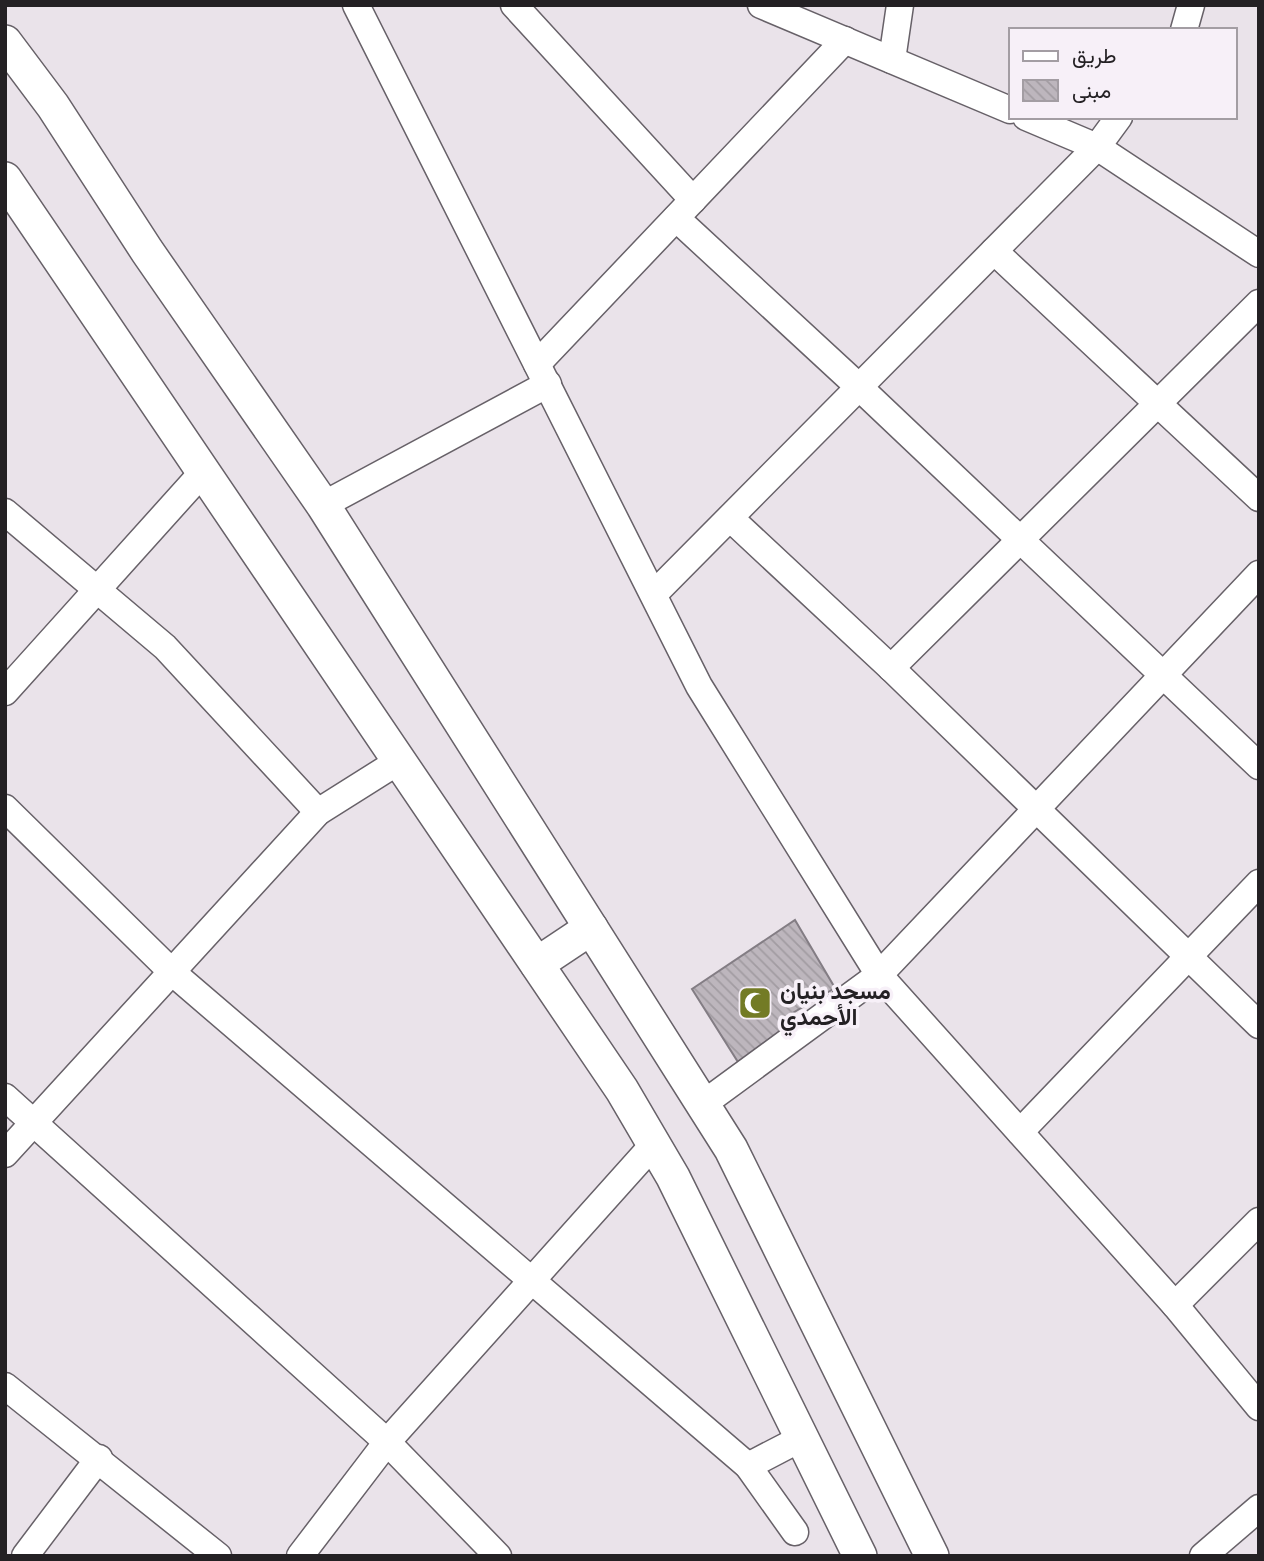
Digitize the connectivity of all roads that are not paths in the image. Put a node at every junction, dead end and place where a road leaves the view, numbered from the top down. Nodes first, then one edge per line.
1 (356, 5) edge
2 (514, 5) edge
3 (761, 5) edge
4 (900, 5) edge
5 (1191, 5) edge
6 (1185, 28) edge
7 (845, 40) junction
8 (5, 42) edge
9 (892, 60) junction
10 (1009, 110) edge
11 (1031, 119) edge
12 (1118, 119) edge
13 (1097, 148) junction
14 (5, 179) edge
15 (685, 209) junction
16 (994, 251) junction
17 (1259, 254) edge
18 (1259, 303) edge
19 (543, 374) junction
20 (859, 387) junction
21 (1158, 404) junction
22 (203, 472) junction
23 (1259, 498) edge
24 (323, 505) junction
25 (5, 512) edge
26 (730, 518) junction
27 (1021, 540) junction
28 (1259, 574) edge
29 (97, 590) junction
30 (654, 594) junction
31 (891, 668) junction
32 (1163, 675) junction
33 (5, 692) edge
34 (399, 761) junction
35 (1259, 765) edge
36 (5, 808) edge
37 (1037, 809) junction
38 (318, 812) junction
39 (1259, 883) edge
40 (591, 928) junction
41 (1188, 956) junction
42 (537, 964) junction
43 (173, 973) junction
44 (879, 975) junction
45 (1259, 1025) edge
46 (5, 1097) edge
47 (703, 1104) junction
48 (35, 1123) junction
49 (1020, 1132) junction
50 (654, 1144) junction
51 (5, 1154) edge
52 (1259, 1221) edge
53 (532, 1281) junction
54 (1175, 1305) junction
55 (5, 1386) edge
56 (1259, 1407) edge
57 (800, 1438) junction
58 (387, 1442) junction
59 (99, 1458) junction
60 (748, 1466) junction
61 (1259, 1508) edge
62 (795, 1532) dead end
63 (856, 1554) edge
64 (25, 1556) edge
65 (218, 1556) edge
66 (300, 1556) edge
67 (498, 1556) edge
68 (932, 1556) edge
69 (1203, 1556) edge

1 - 19 street
2 - 15 street
3 - 7 street
4 - 9 street
5 - 6 street
7 - 9 street
7 - 15 street
8 - 24 street
9 - 10 street
11 - 13 street
12 - 13 street
13 - 16 street
13 - 17 street
14 - 22 street
15 - 19 street
15 - 20 street
16 - 20 street
16 - 21 street
18 - 21 street
19 - 24 street
19 - 30 street
20 - 26 street
20 - 27 street
21 - 23 street
21 - 27 street
22 - 29 street
22 - 34 street
24 - 40 street
25 - 29 street
26 - 30 street
26 - 31 street
27 - 31 street
27 - 32 street
28 - 32 street
29 - 33 street
29 - 38 street
30 - 44 street
31 - 37 street
32 - 35 street
32 - 37 street
34 - 38 street
34 - 42 street
36 - 43 street
37 - 41 street
37 - 44 street
38 - 43 street
39 - 41 street
40 - 42 street
40 - 47 street
41 - 45 street
41 - 49 street
42 - 50 street
43 - 48 street
43 - 53 street
44 - 47 street
44 - 49 street
46 - 48 street
47 - 68 street
48 - 51 street
48 - 58 street
49 - 54 street
50 - 53 street
50 - 57 street
52 - 54 street
53 - 58 street
53 - 60 street
54 - 56 street
55 - 59 street
57 - 60 street
57 - 63 street
58 - 66 street
58 - 67 street
59 - 64 street
59 - 65 street
60 - 62 street
61 - 69 street

